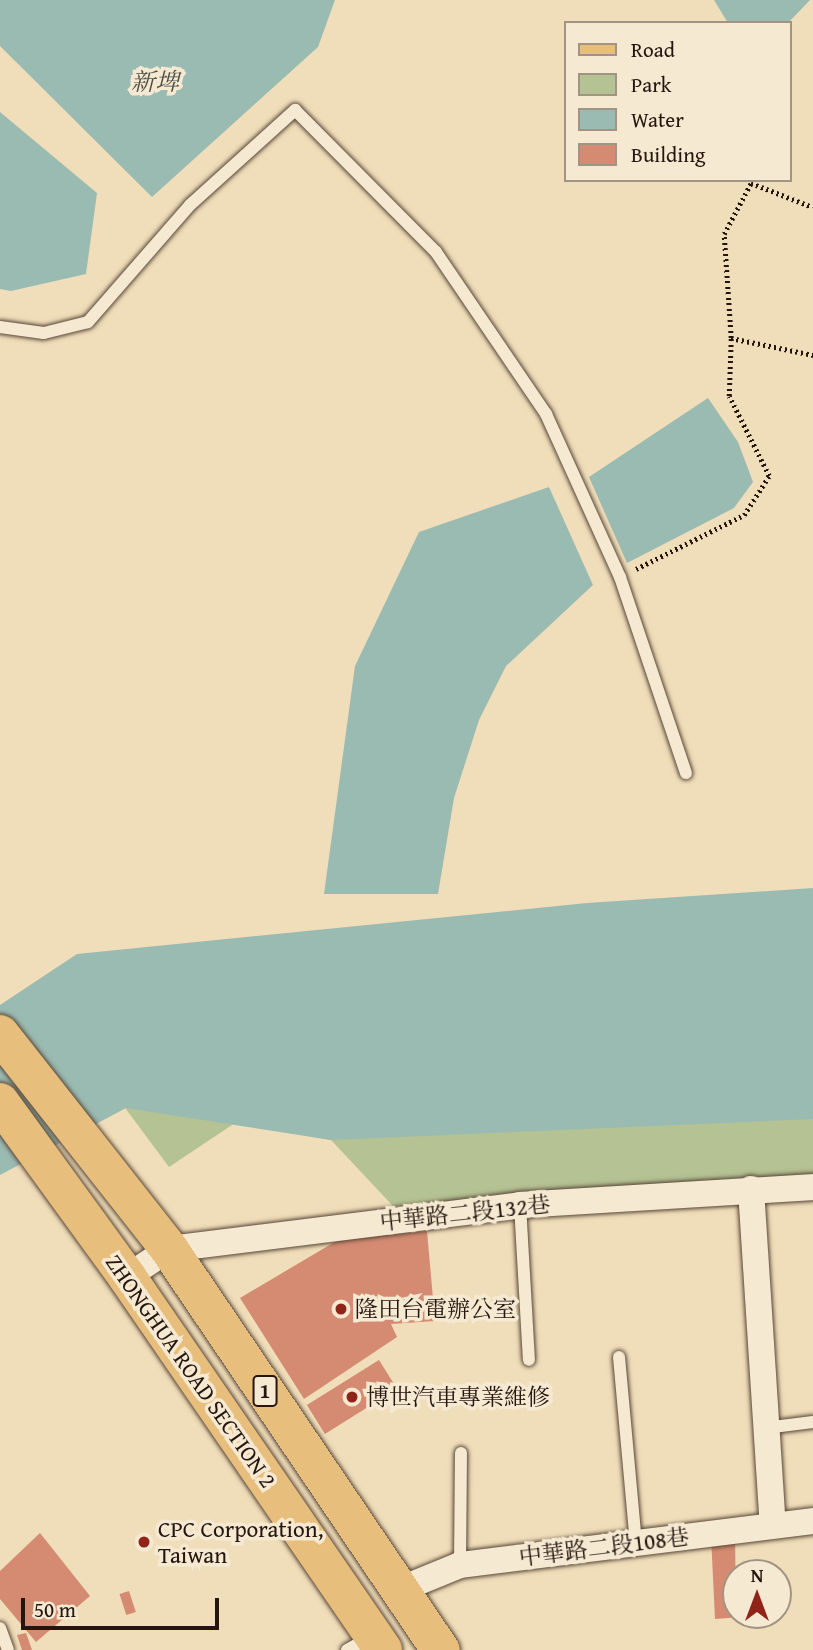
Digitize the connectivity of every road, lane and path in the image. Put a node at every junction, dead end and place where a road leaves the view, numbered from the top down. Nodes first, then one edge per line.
1 (813, 207) edge
2 (0, 327) edge
3 (731, 338) junction
4 (813, 355) edge
5 (620, 577) junction
6 (686, 773) dead end
7 (0, 1034) edge
8 (0, 1102) edge
9 (813, 1187) edge
10 (751, 1189) junction
11 (520, 1205) junction
12 (169, 1249) junction
13 (127, 1277) junction
14 (619, 1357) dead end
15 (529, 1360) dead end
16 (813, 1422) edge
17 (764, 1428) junction
18 (461, 1453) dead end
19 (813, 1521) edge
20 (773, 1525) junction
21 (636, 1543) junction
22 (460, 1565) junction
23 (399, 1590) junction
24 (0, 1628) edge
25 (368, 1645) edge
26 (8, 1650) edge
27 (441, 1650) edge

1 - 3 path
2 - 5 lane
3 - 4 path
3 - 5 path
5 - 6 lane
7 - 12 main road, ZHONGHUA ROAD SECTION 2 / 1
8 - 13 main road, ZHONGHUA ROAD SECTION 2 / 1
9 - 10 street, 中華路二段132巷
10 - 11 street, 中華路二段132巷
10 - 17 street
11 - 12 street, 中華路二段132巷
11 - 15 lane
12 - 13 street, 中華路二段132巷
12 - 23 main road, ZHONGHUA ROAD SECTION 2 / 1
13 - 25 main road, ZHONGHUA ROAD SECTION 2 / 1
14 - 21 lane
16 - 17 lane
17 - 20 street
18 - 22 lane
19 - 20 street, 中華路二段108巷
20 - 21 street, 中華路二段108巷
21 - 22 street, 中華路二段108巷
22 - 23 street, 中華路二段108巷
23 - 27 main road, ZHONGHUA ROAD SECTION 2 / 1
24 - 26 lane

